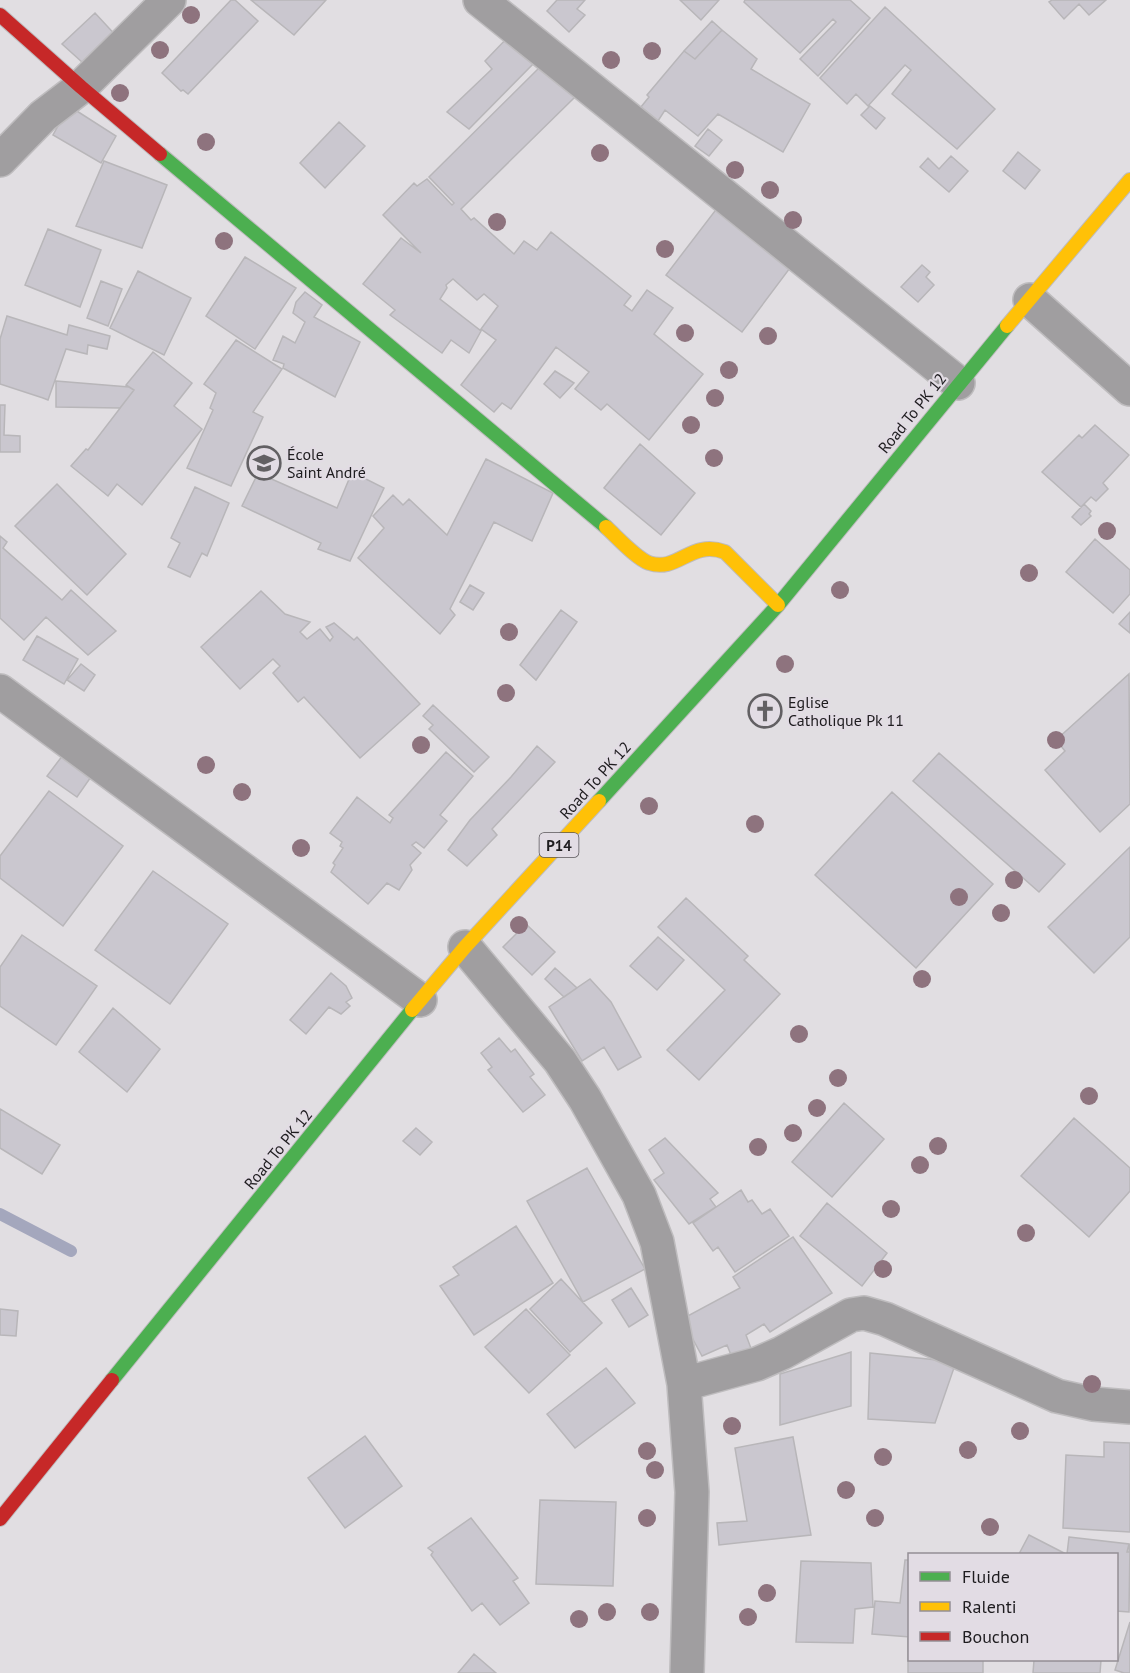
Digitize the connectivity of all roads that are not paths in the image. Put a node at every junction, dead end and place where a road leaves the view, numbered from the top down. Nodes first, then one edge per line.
1 (169, 0) edge
2 (480, 0) edge
3 (0, 15) edge
4 (81, 87) junction
5 (0, 160) edge
6 (1130, 180) edge
7 (1030, 300) junction
8 (958, 382) junction
9 (1130, 389) edge
10 (778, 605) junction
11 (0, 692) edge
12 (465, 947) junction
13 (420, 1000) junction
14 (684, 1384) junction
15 (1130, 1407) edge
16 (0, 1519) edge
17 (687, 1673) edge

1 - 4 street
2 - 8 street
3 - 4 main road
4 - 5 street
4 - 10 main road
6 - 7 main road, Road To PK 12 / P14
7 - 8 main road, Road To PK 12 / P14
7 - 9 street
8 - 10 main road, Road To PK 12 / P14
10 - 12 main road, Road To PK 12 / P14
11 - 13 street
12 - 13 main road, Road To PK 12 / P14
12 - 14 street
13 - 16 main road, Road To PK 12 / P14
14 - 15 street
14 - 17 street

